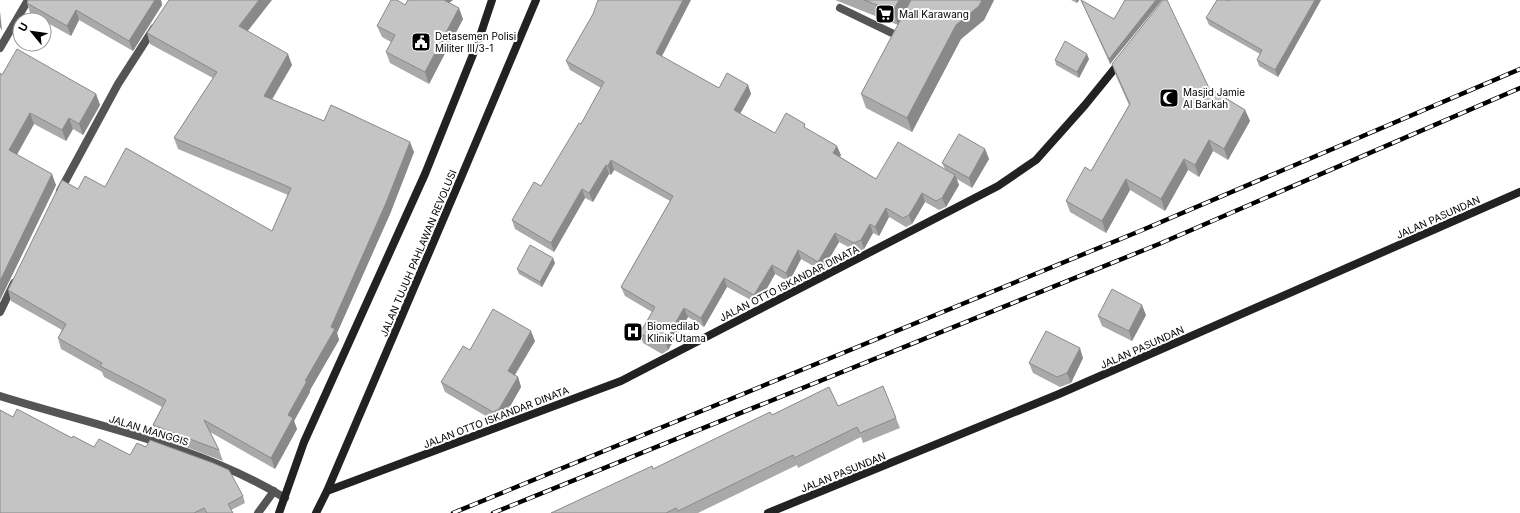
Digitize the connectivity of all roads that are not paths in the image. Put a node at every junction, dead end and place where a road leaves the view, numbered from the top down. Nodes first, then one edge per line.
1 (28, 0) edge
2 (492, 0) edge
3 (536, 0) edge
4 (840, 8) dead end
5 (160, 19) edge
6 (905, 24) edge
7 (0, 48) edge
8 (1125, 56) edge
9 (1520, 192) edge
10 (54, 202) edge
11 (16, 278) edge
12 (0, 312) edge
13 (0, 396) edge
14 (274, 491) junction
15 (327, 491) junction
16 (285, 498) junction
17 (258, 513) edge
18 (279, 513) edge
19 (316, 513) edge
20 (768, 513) edge

1 - 7 street
2 - 16 street
3 - 15 street, JALAN TUJUH PAHLAWAN REVOLUSI
4 - 6 street
5 - 10 street
8 - 15 street, JALAN OTTO ISKANDAR DINATA
9 - 20 street, JALAN PASUNDAN
11 - 12 street
13 - 14 street, JALAN MANGGIS
14 - 16 street, JALAN MANGGIS
14 - 17 street
15 - 19 street, JALAN TUJUH PAHLAWAN REVOLUSI
16 - 18 street

